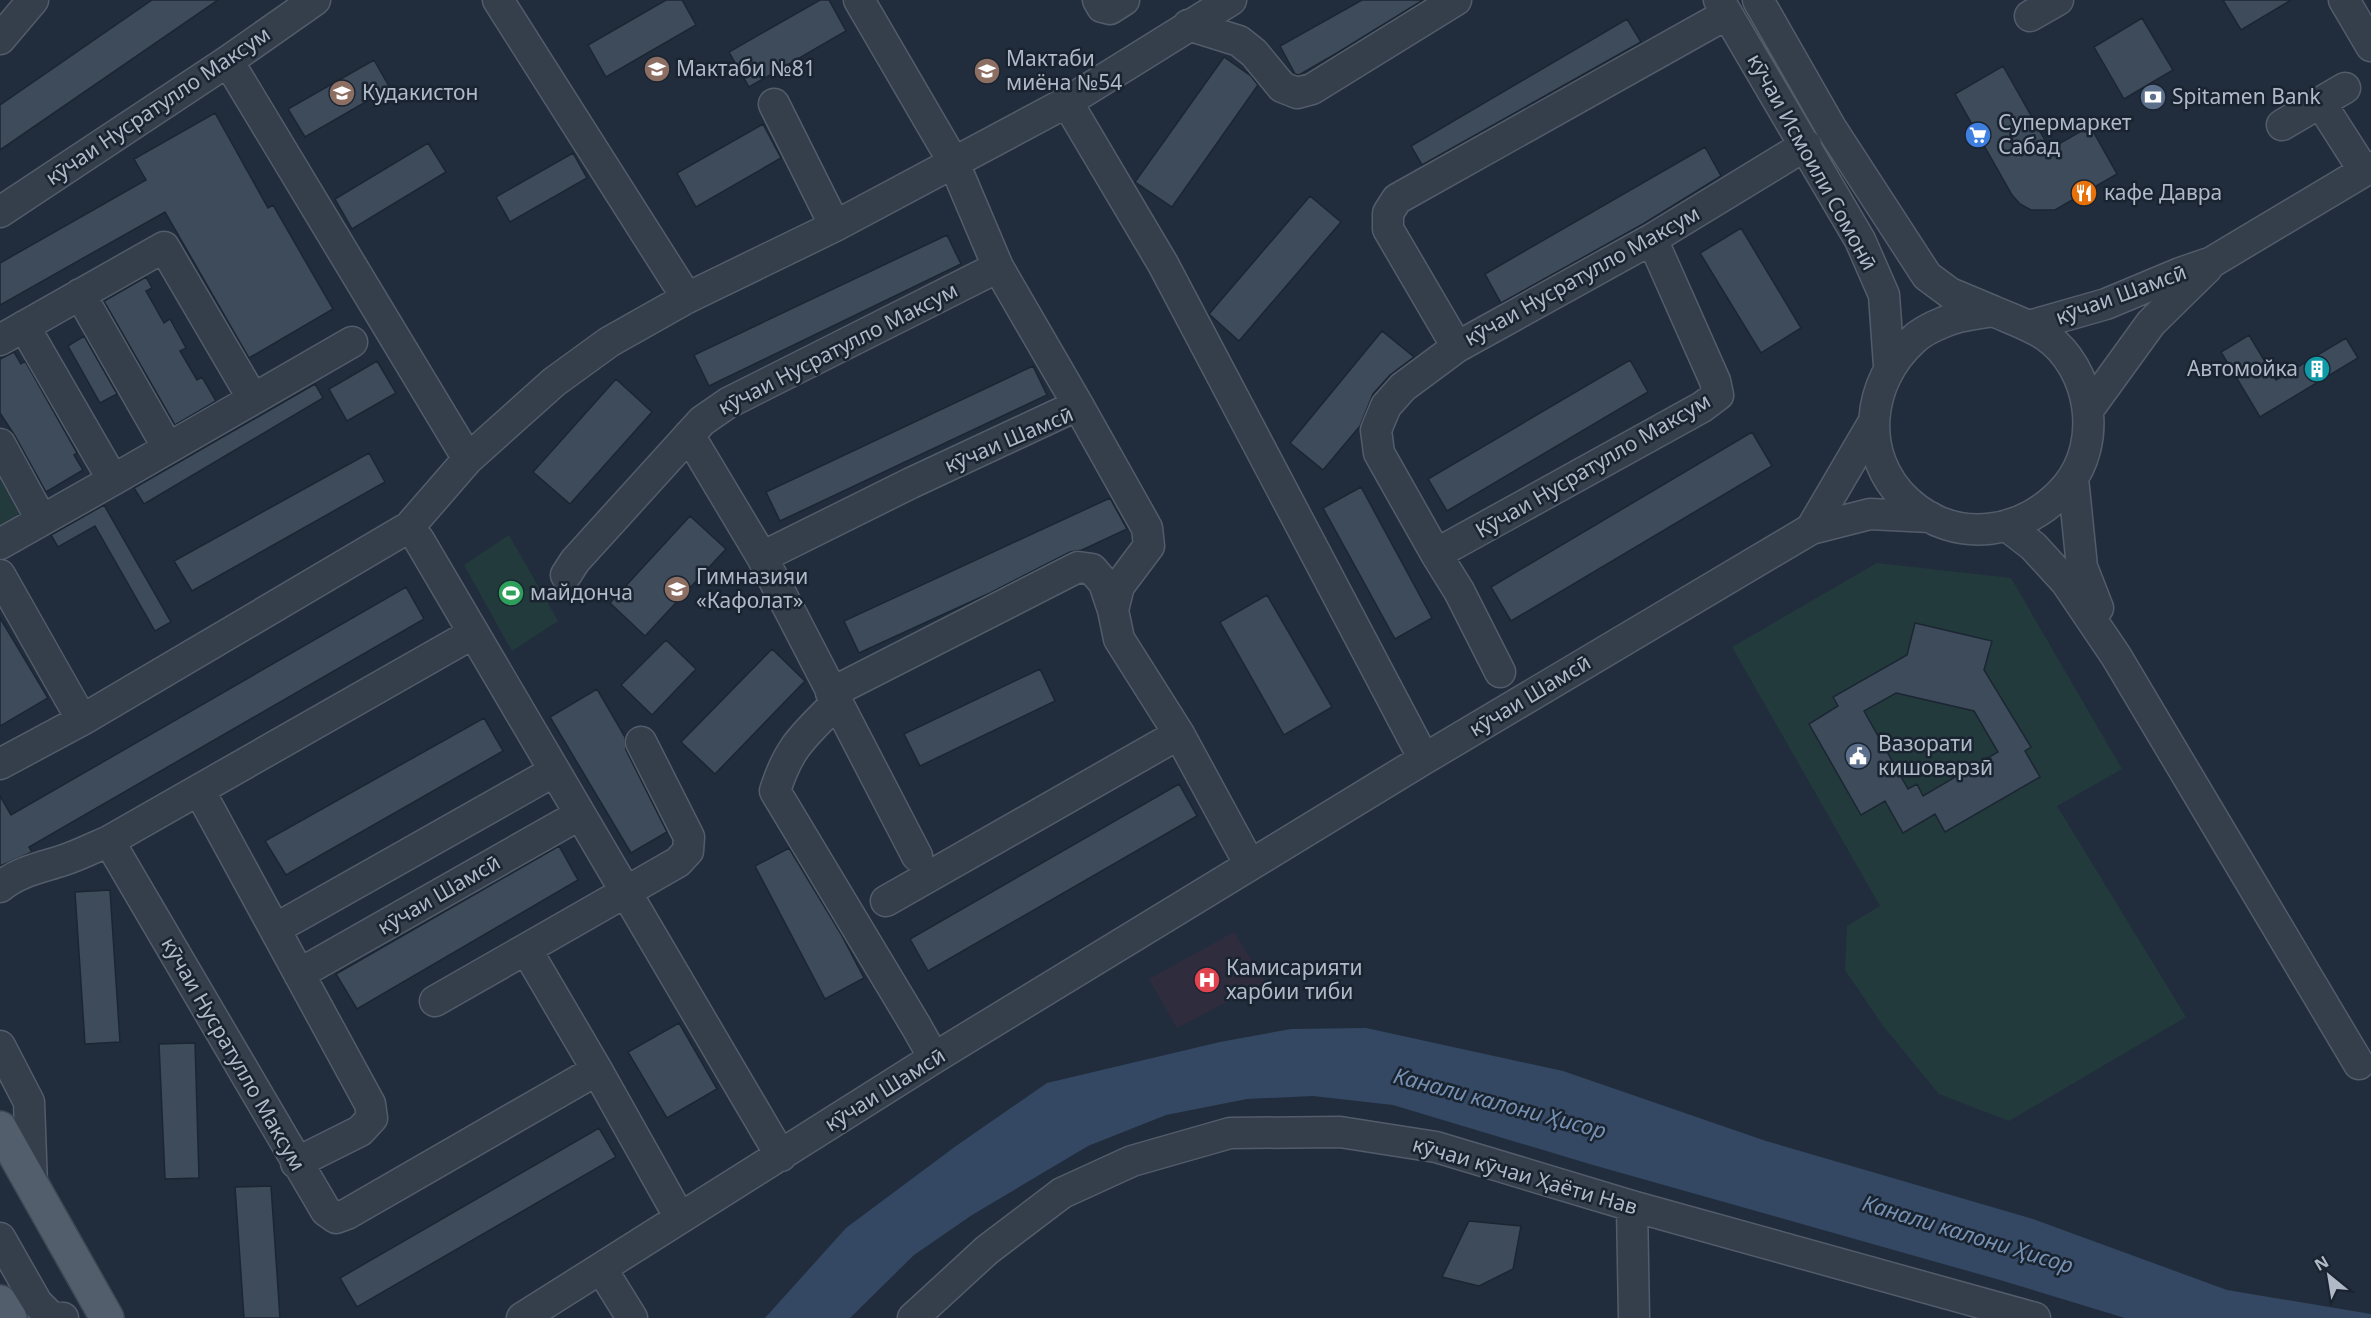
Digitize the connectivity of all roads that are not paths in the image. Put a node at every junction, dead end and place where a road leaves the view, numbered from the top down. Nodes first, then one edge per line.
1 (33, 0) edge
2 (315, 0) edge
3 (498, 0) edge
4 (859, 0) edge
5 (1098, 0) edge
6 (1124, 0) edge
7 (1231, 0) edge
8 (1456, 0) edge
9 (1758, 0) edge
10 (2058, 0) edge
11 (2344, 0) edge
12 (1723, 7) edge
13 (2030, 16) dead end
14 (1188, 25) junction
15 (0, 39) edge
16 (2371, 46) edge
17 (228, 61) junction
18 (1067, 102) junction
19 (774, 104) dead end
20 (2282, 125) dead end
21 (1806, 145) junction
22 (954, 163) junction
23 (2367, 169) edge
24 (0, 212) edge
25 (835, 226) junction
26 (1652, 239) junction
27 (2212, 262) junction
28 (998, 267) junction
29 (80, 294) junction
30 (687, 298) junction
31 (1993, 311) junction
32 (2029, 326) junction
33 (12, 333) edge
34 (352, 342) dead end
35 (1457, 346) junction
36 (1889, 366) junction
37 (253, 399) junction
38 (1078, 405) junction
39 (2088, 410) junction
40 (1873, 423) junction
41 (690, 435) junction
42 (0, 444) edge
43 (168, 448) junction
44 (468, 459) junction
45 (2073, 478) junction
46 (113, 480) junction
47 (1930, 517) junction
48 (41, 519) junction
49 (2007, 526) junction
50 (1811, 529) junction
51 (419, 540) dead end
52 (0, 543) edge
53 (1436, 554) junction
54 (762, 557) junction
55 (0, 575) edge
56 (566, 575) dead end
57 (1113, 610) junction
58 (472, 634) junction
59 (2116, 656) junction
60 (1500, 672) dead end
61 (833, 698) junction
62 (82, 720) junction
63 (1179, 734) junction
64 (641, 742) dead end
65 (1424, 759) junction
66 (0, 764) edge
67 (554, 772) junction
68 (199, 790) junction
69 (579, 815) junction
70 (109, 841) junction
71 (917, 856) dead end
72 (1250, 865) junction
73 (0, 887) edge
74 (624, 893) junction
75 (886, 901) dead end
76 (275, 929) junction
77 (526, 949) junction
78 (299, 974) junction
79 (435, 1000) dead end
80 (0, 1046) edge
81 (934, 1058) junction
82 (2359, 1064) dead end
83 (597, 1070) junction
84 (0, 1128) edge
85 (781, 1156) junction
86 (296, 1162) junction
87 (32, 1185) junction
88 (1632, 1206) junction
89 (680, 1218) junction
90 (0, 1238) edge
91 (601, 1268) junction
92 (0, 1302) edge
93 (97, 1316) edge
94 (10, 1318) edge
95 (63, 1318) edge
96 (522, 1318) edge
97 (632, 1318) edge
98 (913, 1318) edge
99 (1634, 1318) edge
100 (2035, 1318) edge

1 - 15 street
2 - 17 street, кӯчаи Нусратулло Максум
3 - 30 street
4 - 22 street
5 - 6 street
7 - 14 street
8 - 14 street
9 - 31 street, кӯчаи Исмоили Сомонӣ
10 - 13 street
11 - 16 street
12 - 21 street, кӯчаи Исмоили Сомонӣ
12 - 35 street, кӯчаи Нусратулло Максум
14 - 18 street
17 - 24 street, кӯчаи Нусратулло Максум
17 - 44 street
18 - 22 street
18 - 65 street
19 - 25 street
20 - 23 street
21 - 26 street, кӯчаи Нусратулло Максум
21 - 36 street, кӯчаи Исмоили Сомонӣ
22 - 25 street
22 - 28 street
23 - 27 street, кӯчаи Шамсӣ
25 - 30 street
26 - 35 street, кӯчаи Нусратулло Максум
26 - 53 street, Кӯчаи Нусратулло Максум
27 - 32 street, кӯчаи Шамсӣ
27 - 39 street, кӯчаи Шамсӣ
28 - 38 street
28 - 41 street, кӯчаи Нусратулло Максум
29 - 33 street
29 - 37 street
29 - 43 street
30 - 44 street
31 - 32 street, кӯчаи Шамсӣ
31 - 36 street, кӯчаи Шамсӣ
32 - 39 street, кӯчаи Шамсӣ
33 - 46 street
34 - 37 street
35 - 53 street
36 - 40 street, кӯчаи Шамсӣ
37 - 43 street
38 - 54 street, кӯчаи Шамсӣ
38 - 57 street, кӯчаи Шамсӣ
39 - 45 street, кӯчаи Шамсӣ
40 - 47 street, кӯчаи Шамсӣ
40 - 50 street, кӯчаи Шамсӣ
41 - 54 street
41 - 56 street, кӯчаи Нусратулло Максум
42 - 48 street
43 - 46 street
44 - 62 street
45 - 49 street, кӯчаи Шамсӣ
45 - 59 street
46 - 48 street
47 - 49 street, кӯчаи Шамсӣ
47 - 50 street, кӯчаи Шамсӣ
48 - 52 street
49 - 59 street
50 - 65 street, кӯчаи Шамсӣ
51 - 58 street
53 - 60 street
54 - 61 street
55 - 62 street
57 - 61 street
57 - 63 street, кӯчаи Шамсӣ
58 - 67 street
58 - 68 street
59 - 82 street
61 - 71 street
61 - 81 street
62 - 66 street
63 - 72 street, кӯчаи Шамсӣ
63 - 75 street
64 - 74 street
65 - 72 street, кӯчаи Шамсӣ
67 - 69 street
67 - 76 street
68 - 70 street
68 - 76 street
69 - 74 street
69 - 78 street, кӯчаи Шамсӣ
70 - 73 street
70 - 86 street, кӯчаи Нусратулло Максум
72 - 81 street, кӯчаи Шамсӣ
74 - 77 street
74 - 85 street
76 - 78 street
77 - 79 street
77 - 83 street
78 - 86 street
80 - 87 street
81 - 85 street, кӯчаи Шамсӣ
83 - 86 street, кӯчаи Нусратулло Максум
83 - 89 street
84 - 87 main road
85 - 89 street, кӯчаи Шамсӣ
87 - 93 main road
88 - 98 street, кӯчаи кӯчаи Ҳаёти Нав
88 - 99 street
88 - 100 street, кӯчаи кӯчаи Ҳаёти Нав
89 - 91 street, кӯчаи Шамсӣ
90 - 95 street
91 - 96 street, кӯчаи Шамсӣ
91 - 97 street
92 - 94 main road

